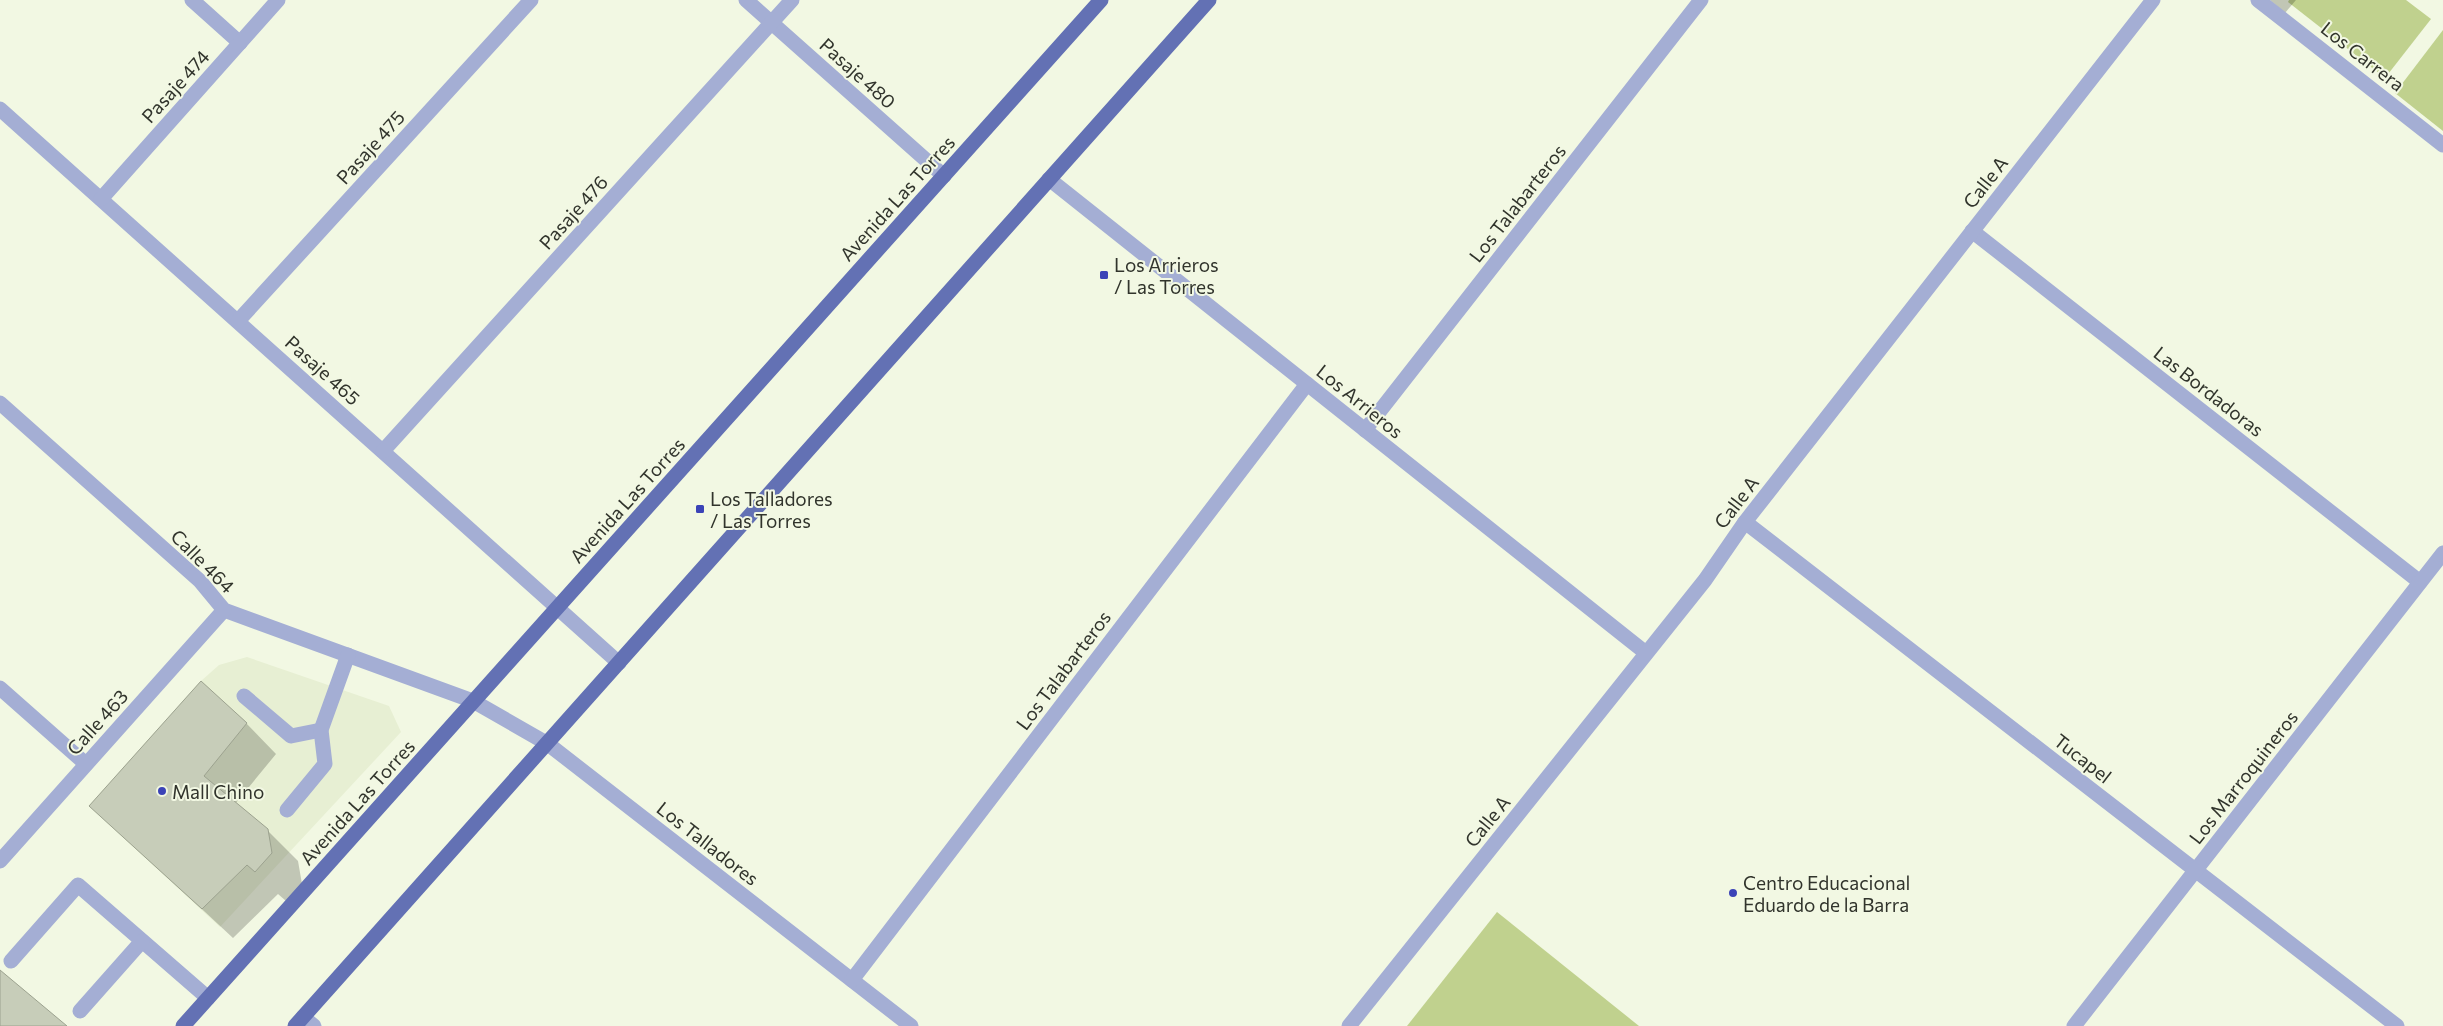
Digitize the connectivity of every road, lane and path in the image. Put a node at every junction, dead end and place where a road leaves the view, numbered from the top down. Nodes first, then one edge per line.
1 (192, 0) edge
2 (278, 0) edge
3 (531, 0) edge
4 (746, 0) edge
5 (792, 0) edge
6 (1101, 0) edge
7 (1209, 0) edge
8 (1701, 0) edge
9 (2153, 0) edge
10 (2258, 0) edge
11 (771, 22) junction
12 (240, 43) junction
13 (0, 109) edge
14 (2443, 144) edge
15 (944, 176) junction
16 (1049, 179) junction
17 (102, 199) junction
18 (1972, 231) junction
19 (238, 321) junction
20 (1307, 384) junction
21 (0, 403) edge
22 (1365, 430) junction
23 (383, 451) junction
24 (1745, 522) junction
25 (2443, 553) edge
26 (2420, 582) junction
27 (558, 607) junction
28 (224, 610) junction
29 (1646, 653) junction
30 (348, 655) junction
31 (619, 663) junction
32 (0, 688) edge
33 (244, 696) dead end
34 (473, 701) junction
35 (321, 730) junction
36 (548, 744) junction
37 (86, 764) junction
38 (287, 810) dead end
39 (0, 861) edge
40 (2195, 870) junction
41 (142, 941) junction
42 (11, 961) dead end
43 (852, 980) junction
44 (208, 998) junction
45 (80, 1011) dead end
46 (304, 1023) edge
47 (183, 1026) edge
48 (911, 1026) edge
49 (1349, 1026) edge
50 (2074, 1026) edge
51 (2397, 1026) edge

1 - 12 street
2 - 12 street, Pasaje 474
3 - 19 street, Pasaje 475
4 - 11 street, Pasaje 480
5 - 11 street, Pasaje 476
6 - 15 main road, Avenida Las Torres
7 - 16 main road
8 - 22 street, Los Talabarteros
9 - 18 street, Calle A
10 - 14 street, Los Carrera
11 - 15 street, Pasaje 480
11 - 23 street, Pasaje 476
12 - 17 street, Pasaje 474
13 - 17 street, Pasaje 465
15 - 27 main road, Avenida Las Torres
16 - 20 street, Los Arrieros
16 - 31 main road
17 - 19 street, Pasaje 465
18 - 24 street, Calle A
18 - 26 street, Las Bordadoras
19 - 23 street, Pasaje 465
20 - 22 street, Los Arrieros
20 - 43 street, Los Talabarteros
21 - 28 street, Calle 464
22 - 29 street, Los Arrieros
23 - 27 street, Pasaje 465
24 - 29 street, Calle A
24 - 40 street, Tucapel
25 - 26 street, Los Marroquineros
26 - 40 street, Los Marroquineros
27 - 31 street, Pasaje 465
27 - 34 main road, Avenida Las Torres
28 - 30 street, Calle 464
28 - 37 street, Calle 463
29 - 49 street, Calle A
30 - 34 street, Calle 464
30 - 35 street
31 - 36 main road
32 - 37 street
33 - 35 street
34 - 36 street, Los Talladores
34 - 44 main road, Avenida Las Torres
35 - 38 street
36 - 43 street, Los Talladores
36 - 46 main road
37 - 39 street, Calle 463
40 - 50 street, Los Marroquineros
40 - 51 street, Tucapel
41 - 42 street
41 - 44 street
41 - 45 street
43 - 48 street, Los Talladores
44 - 47 main road, Avenida Las Torres

